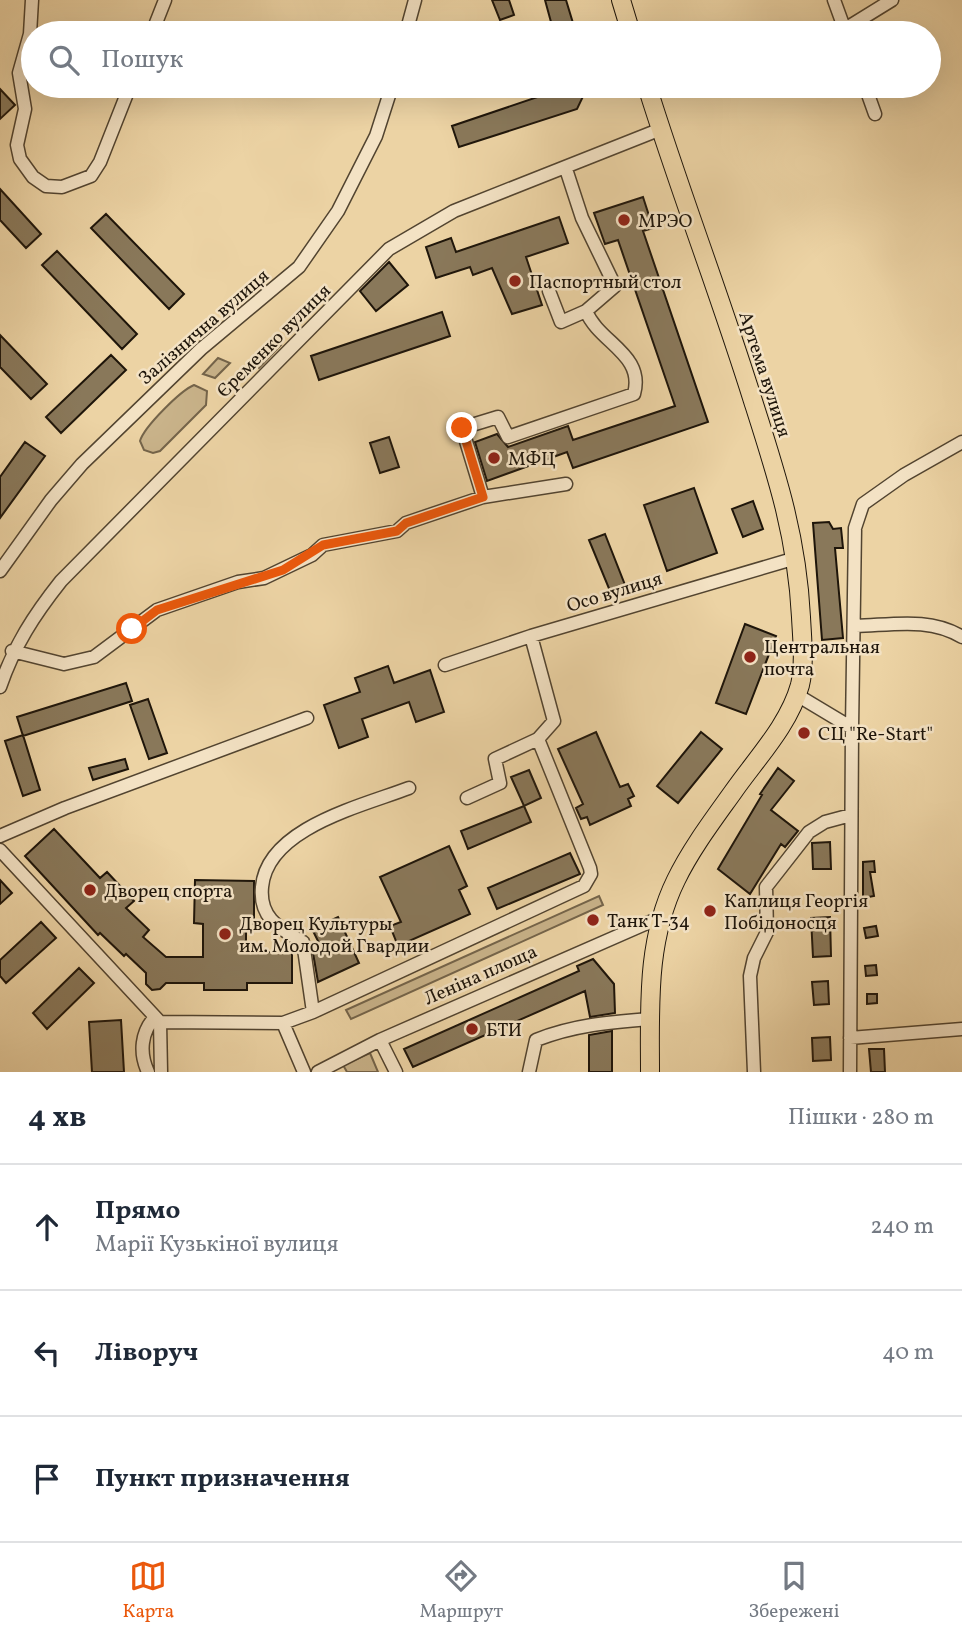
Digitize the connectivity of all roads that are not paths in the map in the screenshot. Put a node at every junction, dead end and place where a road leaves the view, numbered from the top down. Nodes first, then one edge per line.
1 (32, 0) edge
2 (165, 0) edge
3 (415, 0) edge
4 (621, 0) edge
5 (834, 0) edge
6 (892, 0) edge
7 (31, 21) edge
8 (157, 21) edge
9 (409, 21) edge
10 (627, 21) edge
11 (842, 21) edge
12 (861, 21) edge
13 (21, 66) edge
14 (21, 85) edge
15 (23, 98) edge
16 (125, 98) edge
17 (388, 98) edge
18 (652, 98) edge
19 (869, 98) edge
20 (875, 114) dead end
21 (661, 129) junction
22 (566, 169) junction
23 (549, 290) dead end
24 (586, 311) junction
25 (962, 442) edge
26 (566, 484) dead end
27 (483, 497) junction
28 (796, 558) junction
29 (0, 571) edge
30 (856, 626) junction
31 (531, 636) junction
32 (962, 637) edge
33 (12, 651) junction
34 (445, 665) dead end
35 (0, 687) edge
36 (798, 689) junction
37 (307, 718) dead end
38 (852, 728) junction
39 (538, 739) junction
40 (409, 788) dead end
41 (467, 798) dead end
42 (851, 815) junction
43 (0, 836) edge
44 (0, 850) edge
45 (662, 918) junction
46 (313, 1012) junction
47 (650, 1019) junction
48 (158, 1020) junction
49 (283, 1023) junction
50 (962, 1029) edge
51 (849, 1038) junction
52 (380, 1040) junction
53 (148, 1072) edge
54 (161, 1072) edge
55 (303, 1072) edge
56 (318, 1072) edge
57 (396, 1072) edge
58 (529, 1072) edge
59 (650, 1072) edge
60 (754, 1072) edge
61 (850, 1072) edge

1 - 7 street
2 - 8 street
3 - 9 street
4 - 10 highway
5 - 11 street
6 - 12 street
13 - 14 street
15 - 16 street
17 - 29 street, Залізнична вулиця
18 - 21 highway, Артема вулиця
19 - 20 street
21 - 22 street, Єременко вулиця
21 - 28 highway, Артема вулиця
22 - 24 street
22 - 33 street, Єременко вулиця
23 - 24 street
24 - 27 street
25 - 30 street
26 - 27 street
27 - 33 street
28 - 31 street, Осо вулиця
28 - 36 highway, Артема вулиця
30 - 32 street
30 - 38 street
31 - 34 street, Осо вулиця
31 - 39 street
33 - 35 street, Єременко вулиця
36 - 38 street
36 - 45 highway
37 - 43 street
38 - 42 street
39 - 41 street
39 - 46 street
40 - 46 street
42 - 51 street
42 - 60 street
44 - 48 street
45 - 47 highway
45 - 52 street, Леніна площа
46 - 49 street
47 - 58 street
47 - 59 highway
48 - 49 street
48 - 53 street
48 - 54 street
49 - 55 street
50 - 51 street
51 - 61 street
52 - 56 street, Леніна площа
52 - 57 street

